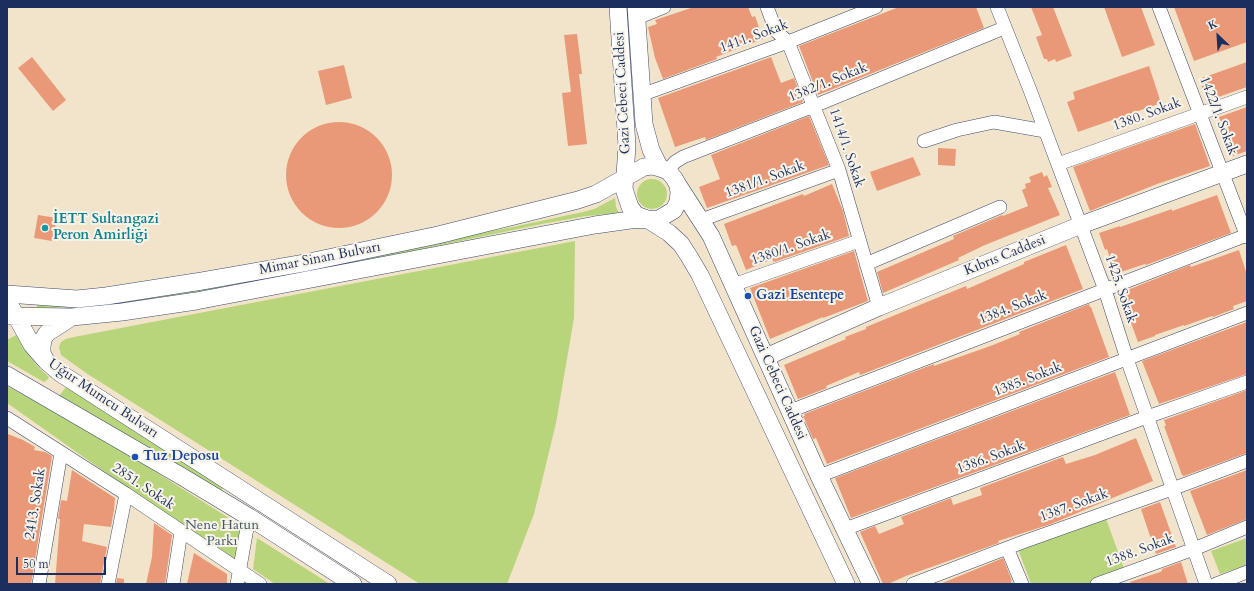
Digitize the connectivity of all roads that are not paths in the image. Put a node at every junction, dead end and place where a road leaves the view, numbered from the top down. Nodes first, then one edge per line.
1 (618, 7) edge
2 (664, 7) edge
3 (767, 7) edge
4 (876, 7) edge
5 (997, 7) edge
6 (1159, 7) edge
7 (636, 12) edge
8 (1004, 28) junction
9 (788, 42) junction
10 (641, 95) junction
11 (1247, 97) edge
12 (814, 106) junction
13 (1199, 114) junction
14 (1045, 131) junction
15 (924, 140) dead end
16 (1058, 164) junction
17 (1247, 164) edge
18 (663, 169) junction
19 (839, 170) junction
20 (1222, 172) junction
21 (625, 179) junction
22 (678, 185) junction
23 (1000, 207) dead end
24 (647, 219) junction
25 (701, 220) junction
26 (1081, 225) junction
27 (1247, 235) edge
28 (859, 241) junction
29 (866, 264) junction
30 (733, 285) junction
31 (1104, 290) junction
32 (7, 294) edge
33 (7, 299) edge
34 (879, 307) junction
35 (1247, 313) edge
36 (11, 316) edge
37 (72, 317) junction
38 (766, 357) junction
39 (1126, 360) junction
40 (46, 362) junction
41 (60, 373) junction
42 (7, 375) edge
43 (1247, 382) edge
44 (32, 390) junction
45 (790, 411) junction
46 (1147, 417) junction
47 (7, 418) edge
48 (61, 453) junction
49 (1247, 460) edge
50 (820, 476) junction
51 (1172, 489) junction
52 (126, 494) junction
53 (249, 517) junction
54 (1247, 528) edge
55 (845, 529) junction
56 (181, 532) junction
57 (1007, 548) junction
58 (1194, 549) junction
59 (238, 570) junction
60 (1247, 572) edge
61 (39, 584) edge
62 (108, 584) edge
63 (174, 584) edge
64 (237, 584) edge
65 (260, 584) edge
66 (353, 584) edge
67 (388, 584) edge
68 (846, 584) edge
69 (871, 584) edge
70 (913, 584) edge
71 (1022, 584) edge
72 (1097, 584) edge
73 (1206, 584) edge
74 (1216, 584) edge

1 - 21 main road, Gazi Cebeci Caddesi
2 - 7 street
3 - 9 street, 1414/1. Sokak
4 - 9 street, 1411. Sokak
5 - 8 street, 1425. Sokak
6 - 13 street, 1422/1. Sokak
7 - 10 main road, Gazi Cebeci Caddesi
8 - 12 street, 1382/1. Sokak
8 - 14 street, 1425. Sokak
9 - 10 street, 1411. Sokak
9 - 12 street, 1414/1. Sokak
10 - 18 main road, Gazi Cebeci Caddesi
11 - 13 street, 1380. Sokak
12 - 18 street, 1382/1. Sokak
12 - 19 street, 1414/1. Sokak
13 - 16 street, 1380. Sokak
13 - 20 street, 1422/1. Sokak
14 - 15 street
14 - 16 street, 1425. Sokak
16 - 26 street, 1425. Sokak
17 - 20 main road, Kıbrıs Caddesi
18 - 21 main road
18 - 22 main road
19 - 25 street, 1381/1. Sokak
19 - 28 street, 1414/1. Sokak
20 - 26 main road, Kıbrıs Caddesi
20 - 27 street, 1422/1. Sokak
21 - 24 main road
21 - 32 main road, Mimar Sinan Bulvarı
22 - 24 main road
22 - 25 main road, Gazi Cebeci Caddesi
23 - 29 street
24 - 37 main road
24 - 68 main road, Gazi Cebeci Caddesi
25 - 30 main road, Gazi Cebeci Caddesi
26 - 31 street, 1425. Sokak
26 - 34 main road, Kıbrıs Caddesi
27 - 31 street, 1384. Sokak
28 - 29 street, 1414/1. Sokak
28 - 30 street, 1380/1. Sokak
29 - 34 street, 1414/1. Sokak
30 - 38 main road, Gazi Cebeci Caddesi
31 - 39 street, 1425. Sokak
31 - 45 street, 1384. Sokak
33 - 36 main road, Uğur Mumcu Bulvarı
34 - 38 main road, Kıbrıs Caddesi
35 - 39 street, 1385. Sokak
36 - 37 main road
36 - 40 main road, Uğur Mumcu Bulvarı
37 - 40 main road
38 - 45 main road, Gazi Cebeci Caddesi
39 - 46 street, 1425. Sokak
39 - 50 street, 1385. Sokak
40 - 41 main road, Uğur Mumcu Bulvarı
41 - 44 main road
41 - 67 main road, Uğur Mumcu Bulvarı
42 - 44 main road, Uğur Mumcu Bulvarı
43 - 46 street, 1386. Sokak
44 - 53 main road, Uğur Mumcu Bulvarı
45 - 50 main road, Gazi Cebeci Caddesi
46 - 51 street, 1425. Sokak
46 - 55 street, 1386. Sokak
47 - 48 street, 2851. Sokak
48 - 52 street, 2851. Sokak
48 - 61 street, 2413. Sokak
49 - 51 street, 1387. Sokak
50 - 55 main road, Gazi Cebeci Caddesi
51 - 57 street, 1387. Sokak
51 - 58 street, 1425. Sokak
52 - 56 street, 2851. Sokak
52 - 62 street
53 - 59 street
53 - 66 main road, Uğur Mumcu Bulvarı
54 - 58 street, 1388. Sokak
55 - 69 main road, Gazi Cebeci Caddesi
56 - 59 street, 2851. Sokak
56 - 63 street
57 - 70 street, 1387. Sokak
57 - 71 street
58 - 72 street, 1388. Sokak
58 - 73 street, 1425. Sokak
59 - 64 street
59 - 65 street, 2851. Sokak
60 - 74 street

